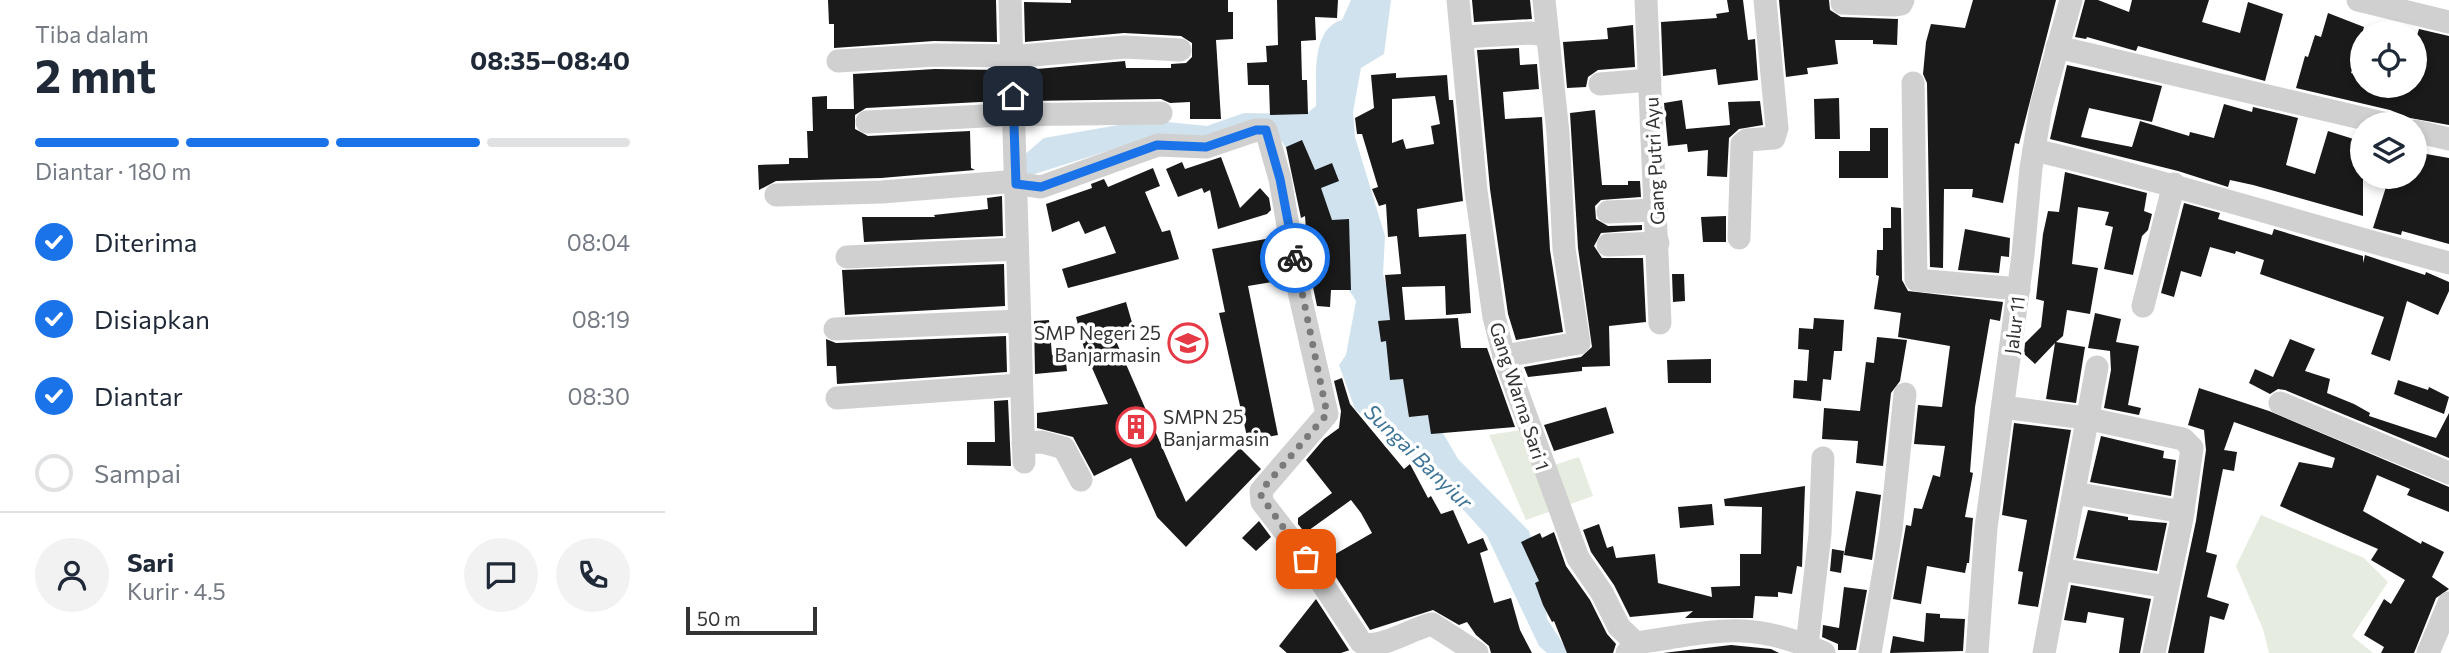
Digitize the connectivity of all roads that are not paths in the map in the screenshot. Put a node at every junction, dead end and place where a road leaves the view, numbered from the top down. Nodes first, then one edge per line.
1 (1010, 0) edge
2 (1458, 0) edge
3 (1544, 0) edge
4 (1646, 0) edge
5 (1765, 0) edge
6 (1903, 0) edge
7 (2071, 0) edge
8 (2358, 0) edge
9 (1842, 2) dead end
10 (2449, 22) edge
11 (1547, 35) junction
12 (1463, 37) junction
13 (2057, 47) junction
14 (1180, 50) dead end
15 (1011, 54) junction
16 (838, 61) dead end
17 (1650, 80) junction
18 (1913, 83) dead end
19 (1600, 84) dead end
20 (1161, 113) dead end
21 (2350, 115) edge
22 (1014, 117) junction
23 (867, 121) dead end
24 (2427, 134) edge
25 (2449, 139) edge
26 (2034, 150) junction
27 (1016, 184) junction
28 (2173, 184) junction
29 (776, 195) dead end
30 (1656, 210) junction
31 (1608, 212) dead end
32 (1739, 238) dead end
33 (1658, 243) junction
34 (1608, 245) dead end
35 (1017, 249) junction
36 (847, 257) dead end
37 (2449, 262) edge
38 (2019, 289) junction
39 (2143, 306) dead end
40 (1019, 321) junction
41 (1660, 323) dead end
42 (835, 329) dead end
43 (1504, 356) junction
44 (2097, 367) dead end
45 (1020, 385) junction
46 (1905, 394) dead end
47 (837, 398) dead end
48 (2280, 403) dead end
49 (2003, 407) junction
50 (2089, 419) junction
51 (1823, 458) dead end
52 (2449, 473) edge
53 (1081, 480) dead end
54 (2074, 493) junction
55 (2183, 512) junction
56 (2059, 569) junction
57 (2167, 587) junction
58 (2449, 603) edge
59 (1631, 648) edge
60 (1815, 649) edge
61 (1477, 653) edge
62 (1870, 653) edge
63 (1977, 653) edge
64 (2045, 653) edge
65 (2154, 653) edge
66 (2428, 653) edge

1 - 15 street
2 - 12 street, Gang Warna Sari 1
3 - 11 street
4 - 17 street, Gang Putri Ayu
5 - 32 street
6 - 9 street
7 - 13 street, Jalur 11
8 - 10 street
11 - 12 street
11 - 43 street
12 - 43 street, Gang Warna Sari 1
13 - 21 street
13 - 26 street, Jalur 11
14 - 15 street
15 - 16 street
15 - 22 street
17 - 19 street
17 - 30 street, Gang Putri Ayu
18 - 38 street
20 - 22 street
22 - 23 street
22 - 27 street
24 - 25 street
26 - 28 street
26 - 38 street, Jalur 11
27 - 29 street
27 - 35 street
27 - 61 street
28 - 37 street
28 - 39 street
30 - 31 street
30 - 33 street, Gang Putri Ayu
33 - 34 street
33 - 41 street, Gang Putri Ayu
35 - 36 street
35 - 40 street
38 - 49 street, Jalur 11
40 - 42 street
40 - 45 street
43 - 59 street, Gang Warna Sari 1
44 - 50 street
45 - 47 street
45 - 53 street
46 - 62 street
48 - 52 street
49 - 50 street
49 - 63 street, Jalur 11
50 - 54 street
50 - 55 street
51 - 60 street
54 - 55 street
54 - 56 street
55 - 57 street
56 - 57 street
56 - 64 street
57 - 65 street
58 - 66 street
59 - 60 street

